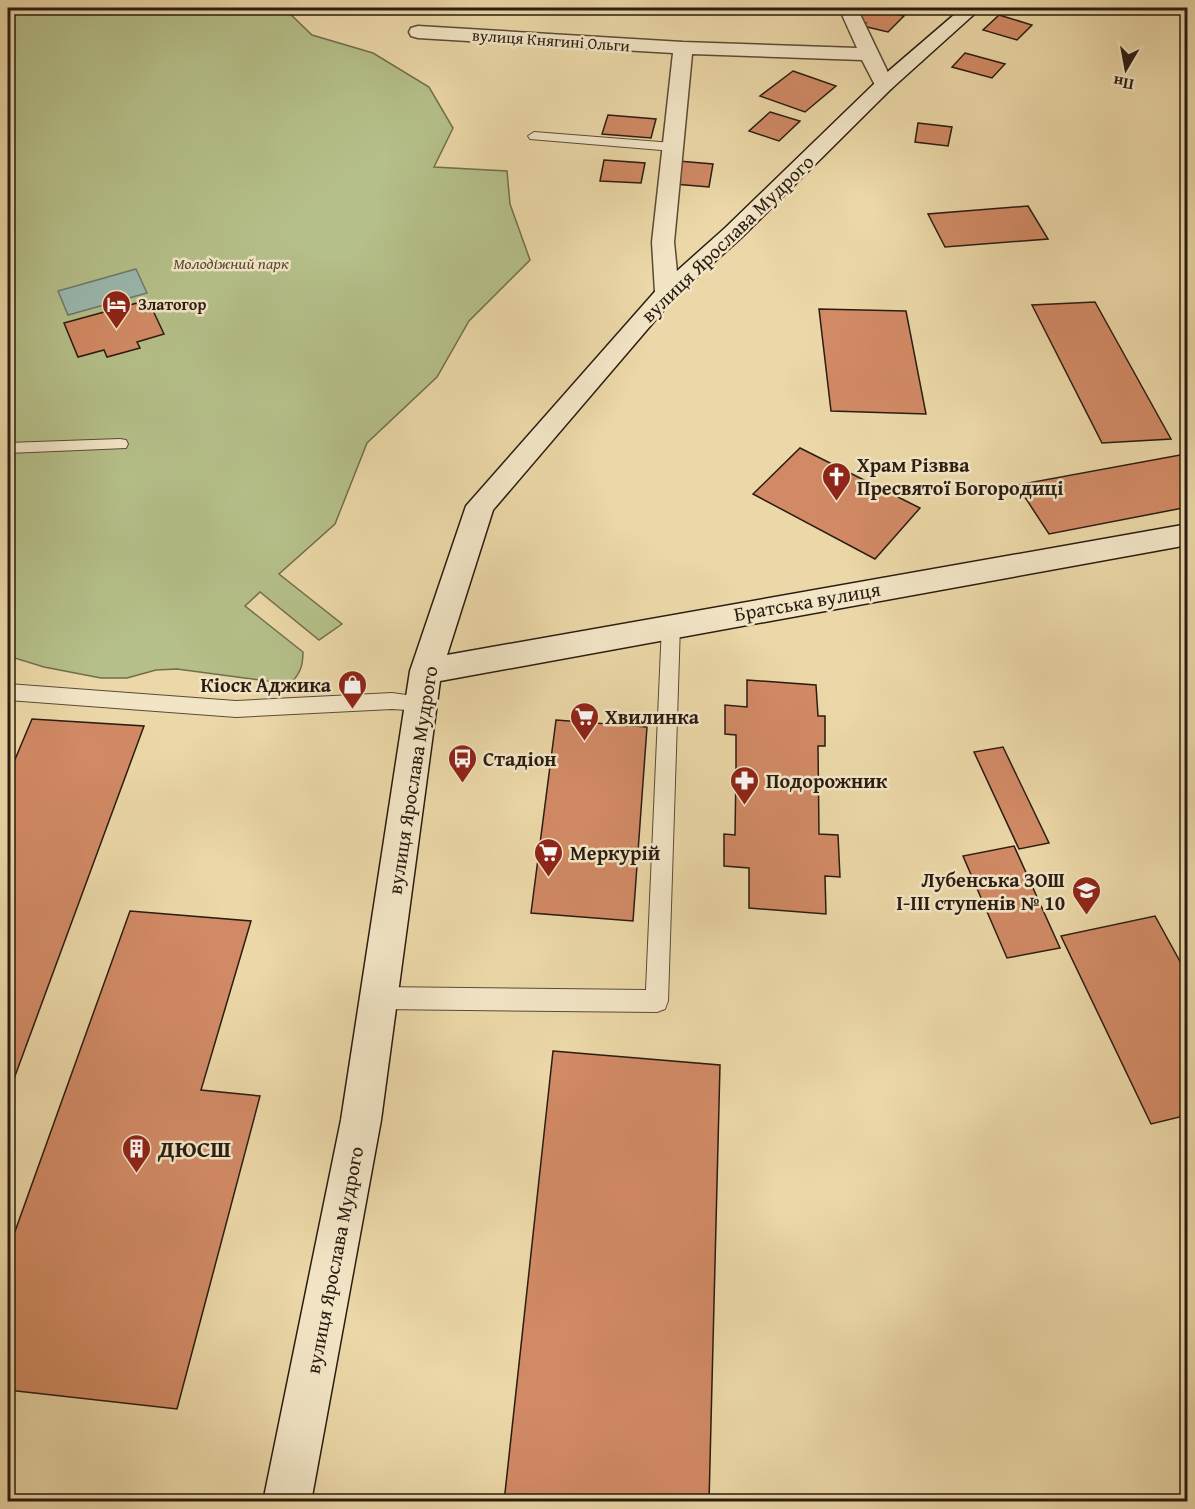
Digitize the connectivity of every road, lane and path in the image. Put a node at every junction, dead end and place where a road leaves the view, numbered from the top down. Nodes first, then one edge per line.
1 (848, 8) edge
2 (972, 8) edge
3 (418, 32) dead end
4 (683, 48) junction
5 (868, 54) junction
6 (884, 85) junction
7 (534, 136) dead end
8 (673, 147) junction
9 (667, 292) junction
10 (120, 444) dead end
11 (8, 448) edge
12 (1188, 534) edge
13 (671, 625) junction
14 (426, 671) junction
15 (8, 692) edge
16 (422, 703) junction
17 (379, 998) junction
18 (286, 1502) edge

1 - 5 street
2 - 6 street, вулиця Ярослава Мудрого
3 - 4 street, вулиця Княгині Ольги
4 - 5 street, вулиця Княгині Ольги
4 - 8 street
5 - 6 street
6 - 9 street, вулиця Ярослава Мудрого
7 - 8 lane
8 - 9 street
9 - 14 street, вулиця Ярослава Мудрого
10 - 11 lane
12 - 13 street, Братська вулиця
13 - 14 street, Братська вулиця
13 - 17 lane
14 - 16 street, вулиця Ярослава Мудрого
15 - 16 lane
16 - 17 street, вулиця Ярослава Мудрого
17 - 18 street, вулиця Ярослава Мудрого

